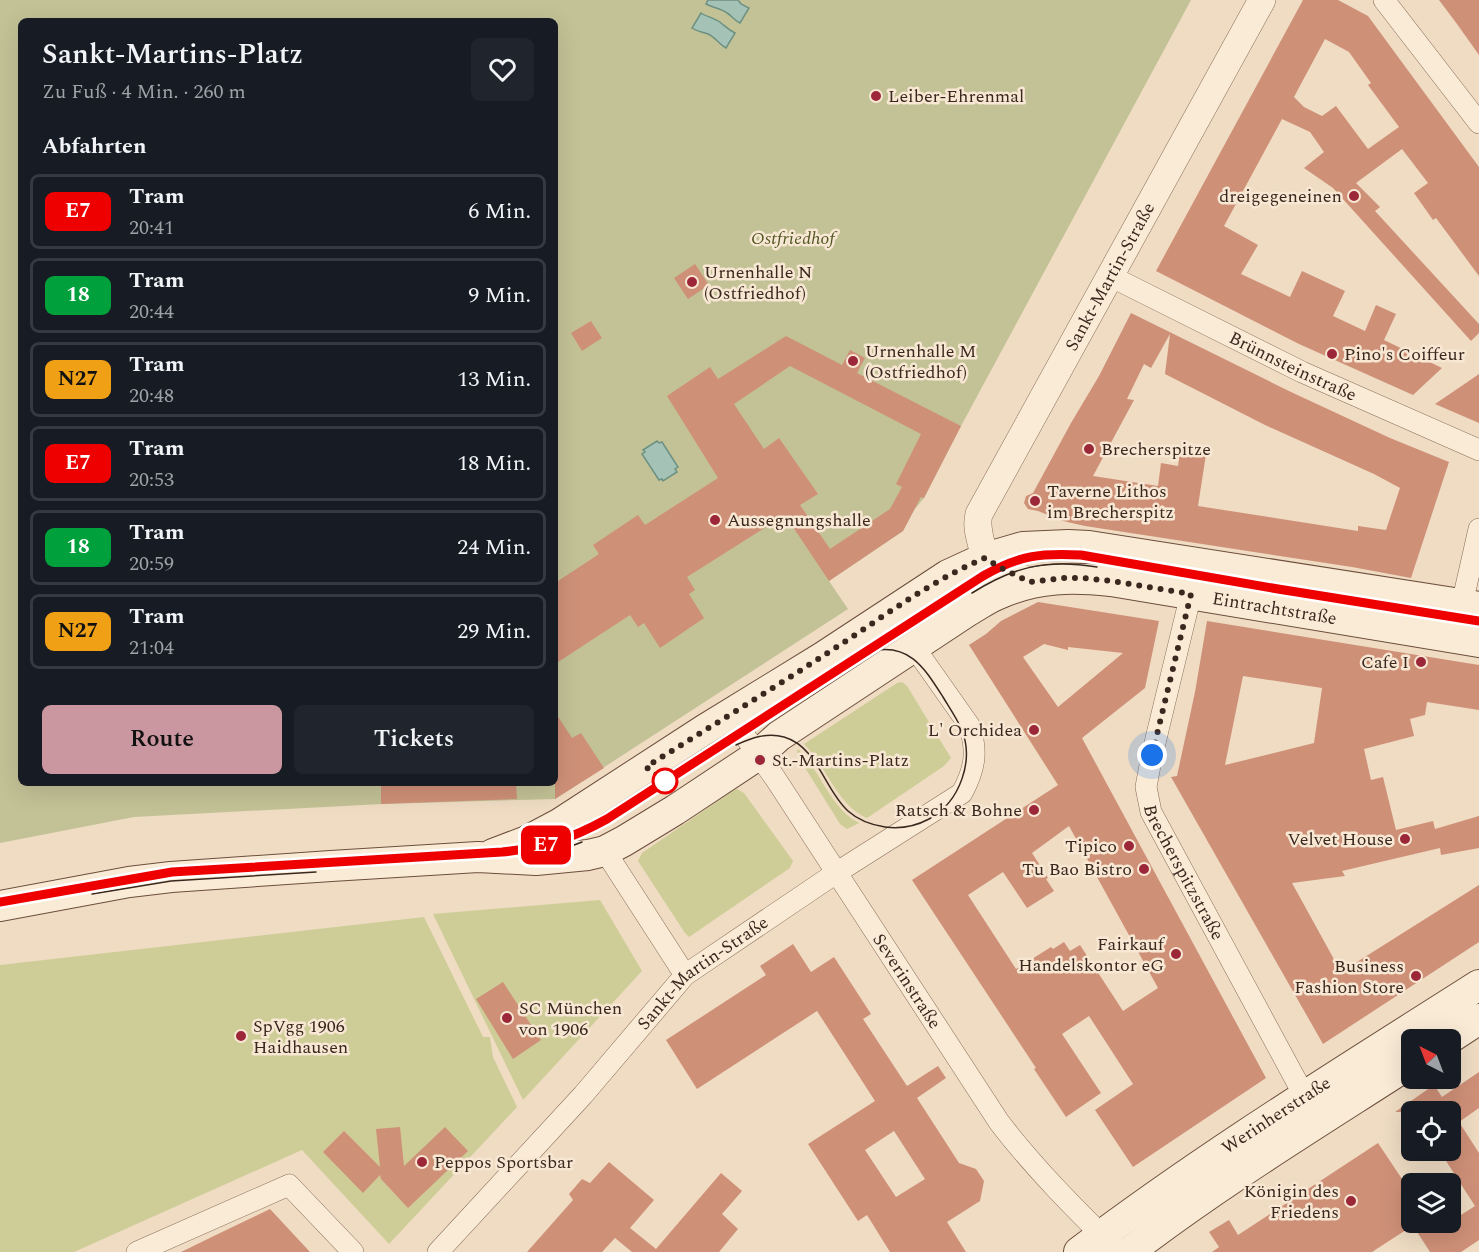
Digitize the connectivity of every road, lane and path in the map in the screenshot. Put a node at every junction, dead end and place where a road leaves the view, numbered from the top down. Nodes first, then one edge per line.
1 (1262, 0) edge
2 (1384, 0) edge
3 (1479, 123) edge
4 (1110, 276) junction
5 (1479, 450) edge
6 (1479, 529) edge
7 (985, 558) junction
8 (1030, 582) junction
9 (1191, 594) junction
10 (1471, 605) edge
11 (968, 611) junction
12 (1479, 642) edge
13 (914, 646) junction
14 (729, 714) junction
15 (758, 755) junction
16 (605, 851) junction
17 (478, 857) junction
18 (836, 873) junction
19 (0, 906) edge
20 (685, 975) junction
21 (1479, 985) edge
22 (1479, 1019) edge
23 (1461, 1031) edge
24 (1401, 1069) edge
25 (1305, 1097) junction
26 (1100, 1246) edge
27 (137, 1252) edge
28 (352, 1252) edge
29 (438, 1252) edge
30 (1129, 1252) edge

1 - 4 street, Sankt-Martin-Straße
2 - 3 street
4 - 5 street, Brünnsteinstraße
4 - 7 street, Sankt-Martin-Straße
6 - 10 street
7 - 8 street
7 - 10 main road, Eintrachtstraße
7 - 11 street
7 - 14 main road, Eintrachtstraße
8 - 9 main road, Eintrachtstraße
8 - 11 main road, Eintrachtstraße
9 - 12 main road, Eintrachtstraße
9 - 25 street, Brecherspitzstraße
11 - 13 main road, Eintrachtstraße
13 - 15 main road, Eintrachtstraße
13 - 18 street, Sankt-Martin-Straße
14 - 15 street, Severinstraße
14 - 17 main road, Eintrachtstraße
15 - 16 main road, Eintrachtstraße
15 - 18 street, Severinstraße
16 - 17 main road, Eintrachtstraße
16 - 20 street
17 - 19 main road
18 - 20 street, Sankt-Martin-Straße
18 - 26 street, Severinstraße
20 - 29 street, Sankt-Martin-Straße
21 - 25 main road, Werinherstraße
22 - 23 main road
24 - 30 main road, Werinherstraße
25 - 26 main road, Werinherstraße
27 - 28 street

